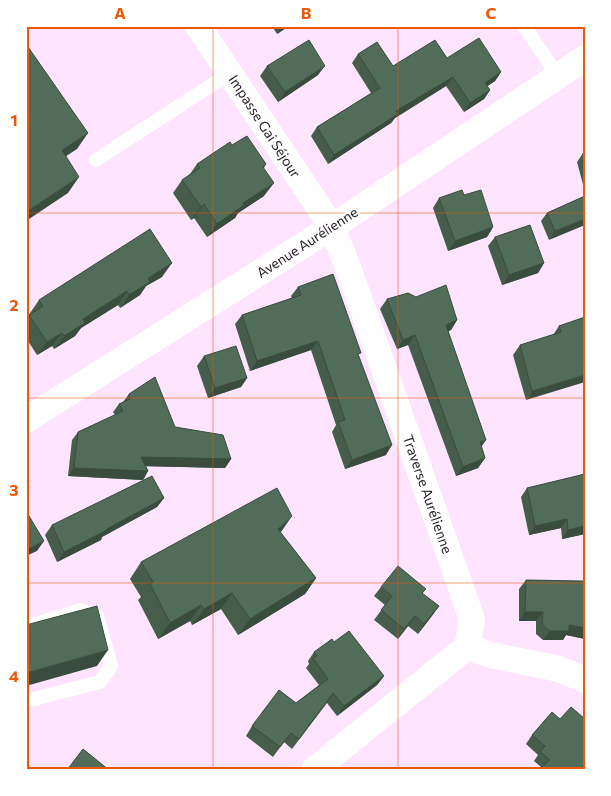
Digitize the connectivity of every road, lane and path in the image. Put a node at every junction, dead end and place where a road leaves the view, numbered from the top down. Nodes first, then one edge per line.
1 (198, 26) edge
2 (524, 26) edge
3 (585, 58) edge
4 (230, 73) junction
5 (557, 75) junction
6 (96, 160) dead end
7 (332, 227) junction
8 (26, 420) edge
9 (26, 626) edge
10 (467, 647) junction
11 (585, 680) edge
12 (26, 701) edge
13 (314, 770) edge

1 - 4 street, Impasse Gai Séjour
2 - 5 lane
3 - 5 street, Avenue Aurélienne
4 - 6 lane
4 - 7 street, Impasse Gai Séjour
5 - 7 street, Avenue Aurélienne
7 - 8 street, Avenue Aurélienne
7 - 10 street, Traverse Aurélienne
9 - 12 lane
10 - 11 street
10 - 13 street

